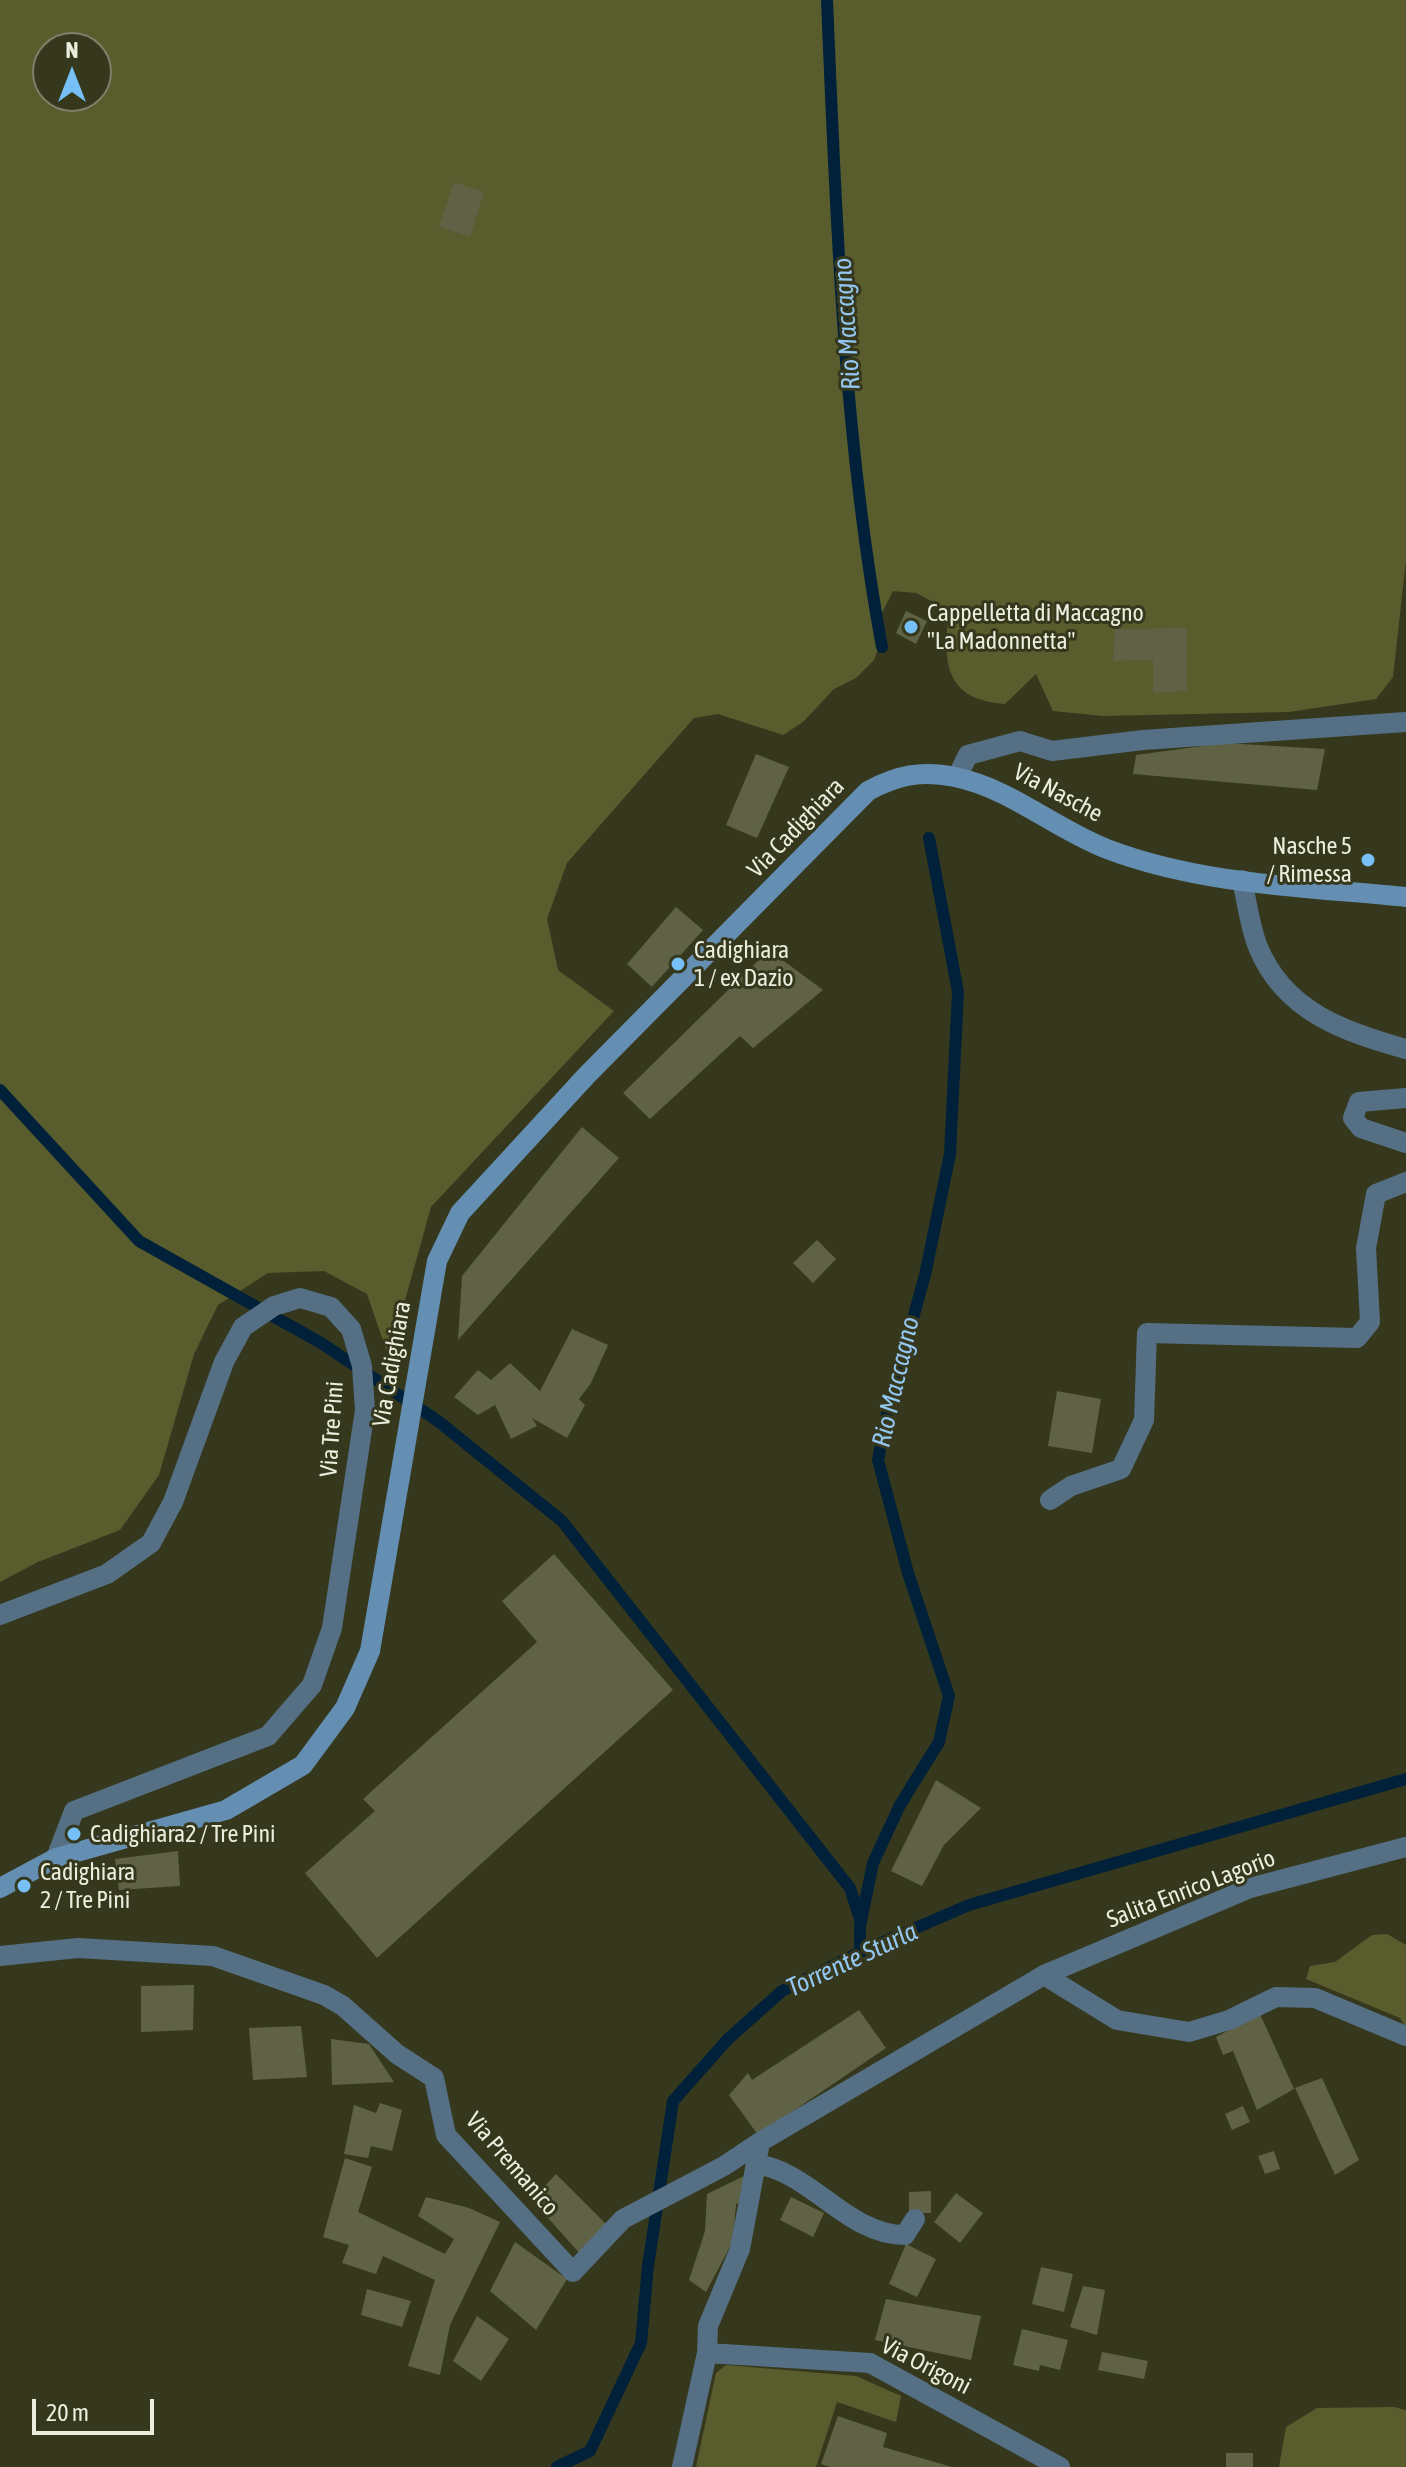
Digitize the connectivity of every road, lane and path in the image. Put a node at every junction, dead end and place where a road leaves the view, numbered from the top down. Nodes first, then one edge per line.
1 (1406, 722) edge
2 (957, 777) junction
3 (1242, 880) junction
4 (1406, 897) edge
5 (1406, 1049) edge
6 (1406, 1098) edge
7 (1406, 1143) edge
8 (1406, 1182) edge
9 (1050, 1500) dead end
10 (0, 1615) edge
11 (1406, 1847) edge
12 (56, 1858) junction
13 (0, 1888) edge
14 (0, 1956) edge
15 (1044, 1975) junction
16 (1406, 2036) edge
17 (760, 2142) junction
18 (756, 2164) junction
19 (915, 2219) dead end
20 (707, 2353) junction
21 (682, 2467) edge
22 (1060, 2467) edge

1 - 2 street, Via Nasche
2 - 3 street, Via Nasche
2 - 12 street, Via Cadighiara
3 - 4 street, Via Nasche
3 - 5 street
6 - 7 street
8 - 9 street
10 - 12 street, Via Tre Pini
11 - 15 street, Salita Enrico Lagorio
12 - 13 street, Via Cadighiara
14 - 17 street, Via Premanico
15 - 16 street
15 - 17 street, Via Premanico
17 - 18 street
18 - 19 street
18 - 20 street
20 - 21 street
20 - 22 street, Via Origoni

